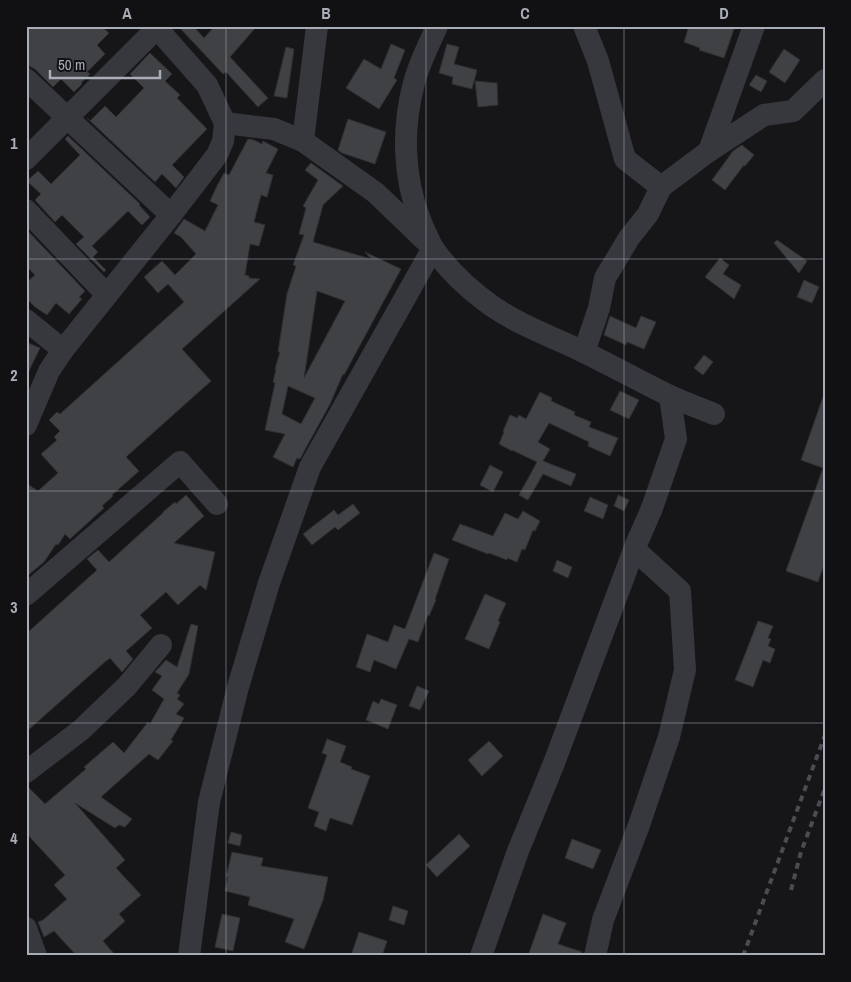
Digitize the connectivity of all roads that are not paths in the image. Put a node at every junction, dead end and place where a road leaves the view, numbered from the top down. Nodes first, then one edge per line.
1 (317, 26) edge
2 (436, 26) edge
3 (584, 26) edge
4 (754, 26) edge
5 (157, 27) edge
6 (26, 79) edge
7 (825, 80) edge
8 (68, 118) junction
9 (225, 124) junction
10 (303, 141) junction
11 (709, 151) junction
12 (26, 159) edge
13 (662, 187) junction
14 (26, 210) edge
15 (171, 215) junction
16 (433, 248) junction
17 (107, 295) junction
18 (26, 320) edge
19 (63, 350) junction
20 (584, 352) junction
21 (670, 396) junction
22 (714, 414) dead end
23 (26, 425) edge
24 (217, 504) dead end
25 (634, 550) junction
26 (26, 595) edge
27 (161, 644) dead end
28 (26, 772) edge
29 (26, 928) edge
30 (36, 956) edge
31 (188, 956) edge
32 (481, 956) edge
33 (595, 956) edge

1 - 10 street
2 - 16 street
3 - 13 street
4 - 11 street
5 - 8 street
5 - 9 street
6 - 8 street
7 - 11 street
8 - 12 street
8 - 15 street
9 - 10 street
9 - 15 street
10 - 16 street
11 - 13 street
13 - 20 street
14 - 17 street
15 - 17 street
16 - 20 street
16 - 31 street
17 - 19 street
18 - 19 street
19 - 23 street
20 - 21 street
21 - 22 street
21 - 25 street
24 - 26 street
25 - 32 street
25 - 33 street
27 - 28 street
29 - 30 street

